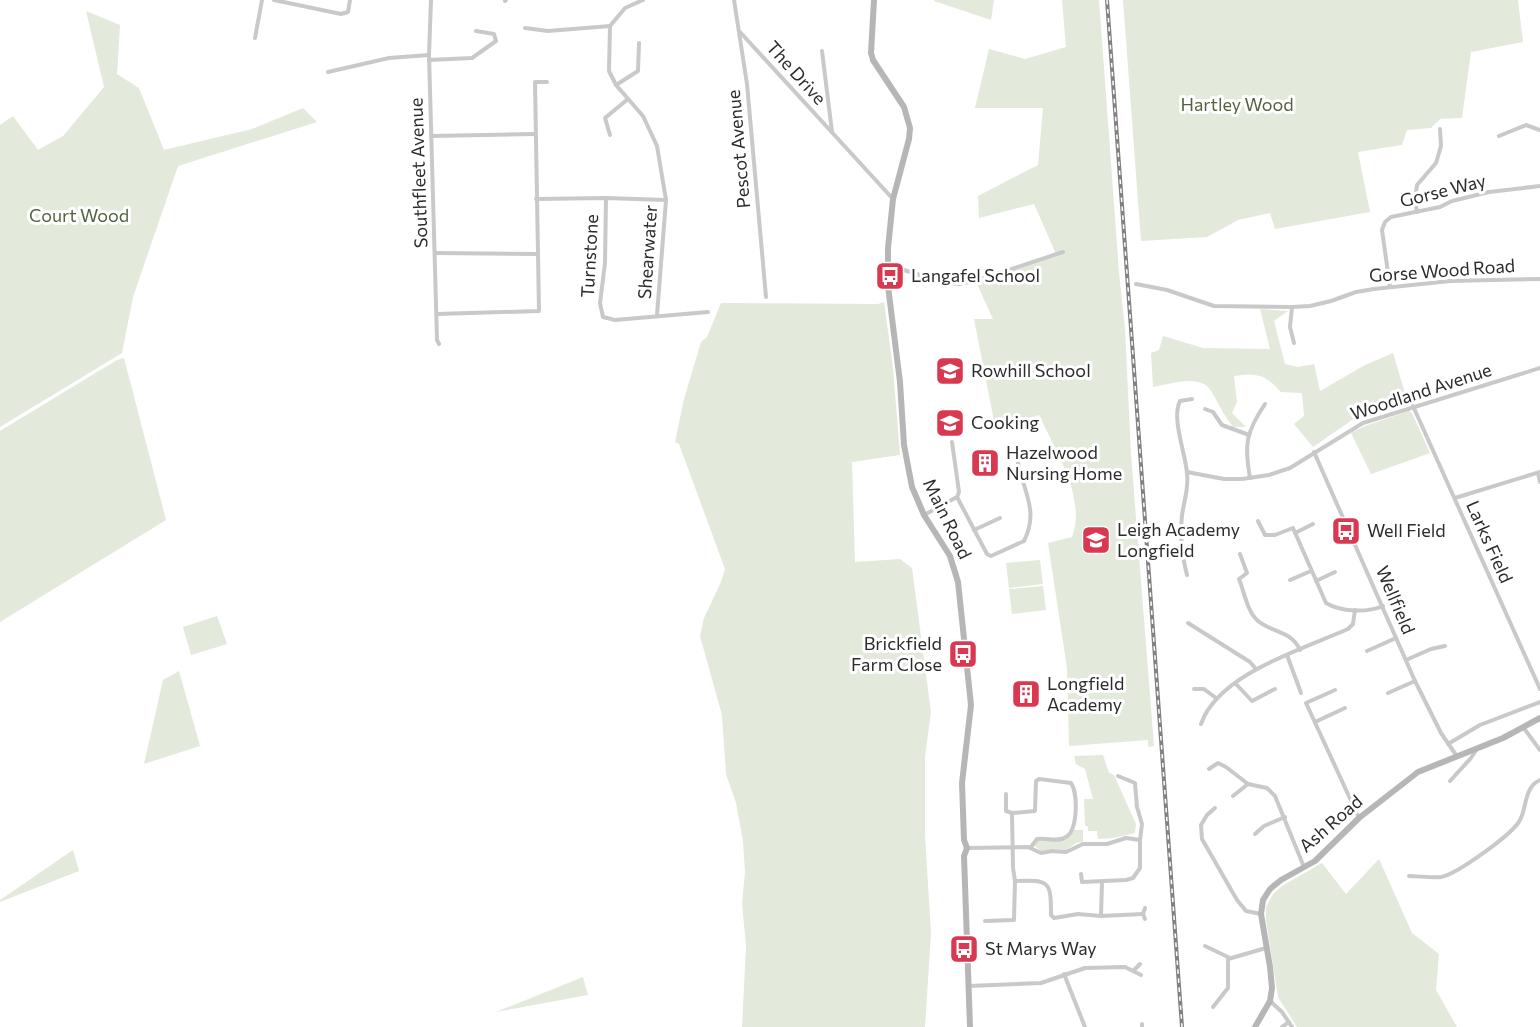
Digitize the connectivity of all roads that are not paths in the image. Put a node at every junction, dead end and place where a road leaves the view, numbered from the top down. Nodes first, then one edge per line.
1 (262, 0) edge
2 (274, 0) edge
3 (350, 0) edge
4 (431, 0) edge
5 (643, 0) edge
6 (734, 0) edge
7 (874, 0) edge
8 (610, 26) junction
9 (525, 28) dead end
10 (476, 31) dead end
11 (740, 32) junction
12 (255, 38) dead end
13 (639, 43) dead end
14 (822, 51) dead end
15 (429, 57) junction
16 (328, 72) dead end
17 (547, 82) dead end
18 (616, 86) junction
19 (628, 99) junction
20 (1440, 129) dead end
21 (1540, 130) edge
22 (832, 133) junction
23 (535, 134) junction
24 (610, 135) dead end
25 (431, 136) junction
26 (1499, 136) dead end
27 (1540, 186) edge
28 (606, 198) junction
29 (893, 199) junction
30 (536, 200) junction
31 (666, 200) junction
32 (1417, 212) junction
33 (1064, 252) dead end
34 (435, 253) junction
35 (537, 254) junction
36 (888, 265) junction
37 (1540, 279) edge
38 (1136, 284) dead end
39 (1390, 288) junction
40 (766, 297) dead end
41 (1292, 307) junction
42 (708, 312) dead end
43 (437, 314) junction
44 (657, 315) junction
45 (1294, 343) dead end
46 (439, 344) dead end
47 (1540, 369) edge
48 (1192, 399) dead end
49 (1265, 404) dead end
50 (1413, 406) junction
51 (1205, 409) dead end
52 (1249, 435) junction
53 (952, 442) dead end
54 (1314, 452) junction
55 (1018, 463) dead end
56 (1187, 472) junction
57 (1539, 473) edge
58 (1250, 477) junction
59 (1540, 482) edge
60 (957, 497) junction
61 (1455, 498) junction
62 (924, 515) junction
63 (1000, 518) dead end
64 (1258, 521) dead end
65 (1313, 524) dead end
66 (974, 530) junction
67 (1295, 533) junction
68 (1240, 554) dead end
69 (1311, 571) junction
70 (1335, 572) dead end
71 (1187, 575) dead end
72 (1290, 580) dead end
73 (1316, 581) junction
74 (1383, 606) junction
75 (1355, 610) junction
76 (1188, 623) dead end
77 (1396, 638) junction
78 (1445, 646) dead end
79 (1300, 650) junction
80 (1367, 651) dead end
81 (1287, 656) junction
82 (1406, 660) junction
83 (1256, 669) junction
84 (1416, 681) junction
85 (1235, 683) junction
86 (1194, 689) dead end
87 (1275, 689) dead end
88 (1540, 689) edge
89 (1335, 690) dead end
90 (1301, 693) dead end
91 (1388, 693) dead end
92 (1216, 698) junction
93 (1540, 702) edge
94 (1345, 708) dead end
95 (1540, 718) edge
96 (1315, 722) junction
97 (1201, 724) dead end
98 (1523, 728) junction
99 (1449, 744) junction
100 (1477, 748) junction
101 (1540, 750) edge
102 (1456, 755) junction
103 (1209, 769) dead end
104 (1118, 776) dead end
105 (1540, 780) edge
106 (1450, 781) dead end
107 (1248, 784) junction
108 (1006, 794) dead end
109 (1233, 796) dead end
110 (1215, 808) dead end
111 (1012, 813) junction
112 (1285, 817) junction
113 (1359, 818) junction
114 (1255, 834) dead end
115 (1140, 840) junction
116 (1013, 847) junction
117 (1031, 847) junction
118 (967, 848) junction
119 (1304, 867) junction
120 (1081, 874) dead end
121 (1409, 876) dead end
122 (1015, 881) junction
123 (1102, 882) junction
124 (1145, 908) dead end
125 (1261, 915) junction
126 (1101, 916) junction
127 (985, 921) dead end
128 (1205, 946) dead end
129 (1267, 948) junction
130 (1230, 958) junction
131 (1140, 964) dead end
132 (1134, 970) junction
133 (1064, 974) junction
134 (1141, 975) dead end
135 (969, 986) junction
136 (1213, 998) dead end
137 (1269, 1001) junction
138 (1217, 1003) junction
139 (1213, 1007) dead end
140 (1290, 1025) edge
141 (970, 1027) edge
142 (1085, 1027) edge
143 (1255, 1027) edge
144 (1282, 1027) edge

1 - 12 street
2 - 3 street
4 - 15 street, Southfleet Avenue
5 - 8 street
6 - 11 street, Pescot Avenue
7 - 29 main road, Main Road
8 - 9 street
8 - 18 street, Shearwater
10 - 15 street
11 - 22 street, The Drive
11 - 40 street, Pescot Avenue
13 - 18 street
14 - 22 street, The Drive
15 - 16 street
15 - 25 street, Southfleet Avenue
17 - 23 street
18 - 19 street, Shearwater
19 - 24 street
19 - 31 street, Shearwater
20 - 32 street
21 - 26 street
22 - 29 street, The Drive
23 - 25 street
23 - 30 street
25 - 34 street, Southfleet Avenue
27 - 32 street, Gorse Way
28 - 30 street
28 - 31 street
28 - 44 street, Turnstone
29 - 36 main road, Main Road
30 - 35 street
31 - 44 street, Shearwater
32 - 39 street, Gorse Way
33 - 36 street
34 - 35 street
34 - 43 street, Southfleet Avenue
35 - 43 street
36 - 62 main road, Main Road
37 - 39 street, Gorse Wood Road
38 - 41 street, Gorse Wood Road
39 - 41 street, Gorse Wood Road
41 - 45 street
42 - 44 street, Turnstone
43 - 46 street, Southfleet Avenue
47 - 50 street, Woodland Avenue
48 - 56 street
49 - 52 street
50 - 54 street, Woodland Avenue
50 - 61 street, Larks Field
51 - 52 street
52 - 58 street
53 - 60 street
54 - 58 street, Woodland Avenue
54 - 74 street, Wellfield
55 - 66 street
56 - 58 street, Woodland Avenue
56 - 71 street
57 - 59 street
57 - 61 street
60 - 62 street
60 - 66 street
61 - 88 street, Larks Field
62 - 118 main road, Main Road
63 - 66 street
64 - 67 street
65 - 67 street
67 - 69 street
68 - 79 street
69 - 72 street
69 - 73 street
70 - 73 street
73 - 75 street
74 - 75 street
74 - 77 street, Wellfield
75 - 79 street
76 - 83 street
77 - 80 street
77 - 82 street, Wellfield
78 - 82 street
79 - 81 street
81 - 83 street
81 - 90 street
82 - 84 street, Wellfield
83 - 85 street
84 - 91 street
84 - 99 street, Wellfield
85 - 87 street
85 - 92 street
86 - 92 street
89 - 96 street
92 - 97 street
93 - 99 street
94 - 96 street
95 - 98 main road, Ash Road
96 - 113 street
98 - 100 main road, Ash Road
98 - 101 street
99 - 102 street, Wellfield
100 - 102 main road, Ash Road
100 - 106 street
102 - 113 main road, Ash Road
103 - 107 street
104 - 115 street
105 - 121 street
107 - 109 street
107 - 112 street
108 - 111 street
110 - 125 street
111 - 116 street
111 - 117 street
112 - 114 street
112 - 119 street
113 - 119 main road, Ash Road
115 - 117 street
115 - 123 street
116 - 117 street
116 - 118 street
116 - 122 street
118 - 135 main road, Main Road
119 - 125 main road, Ash Road
120 - 123 street
122 - 126 street
122 - 127 street
123 - 126 street
124 - 126 street
125 - 129 main road
128 - 130 street
129 - 130 street
129 - 137 main road
130 - 138 street
131 - 132 street
132 - 133 street
132 - 134 street
133 - 135 street
133 - 142 street
135 - 141 main road, Main Road
136 - 138 street
137 - 140 street
137 - 143 main road
138 - 139 street
140 - 144 street

